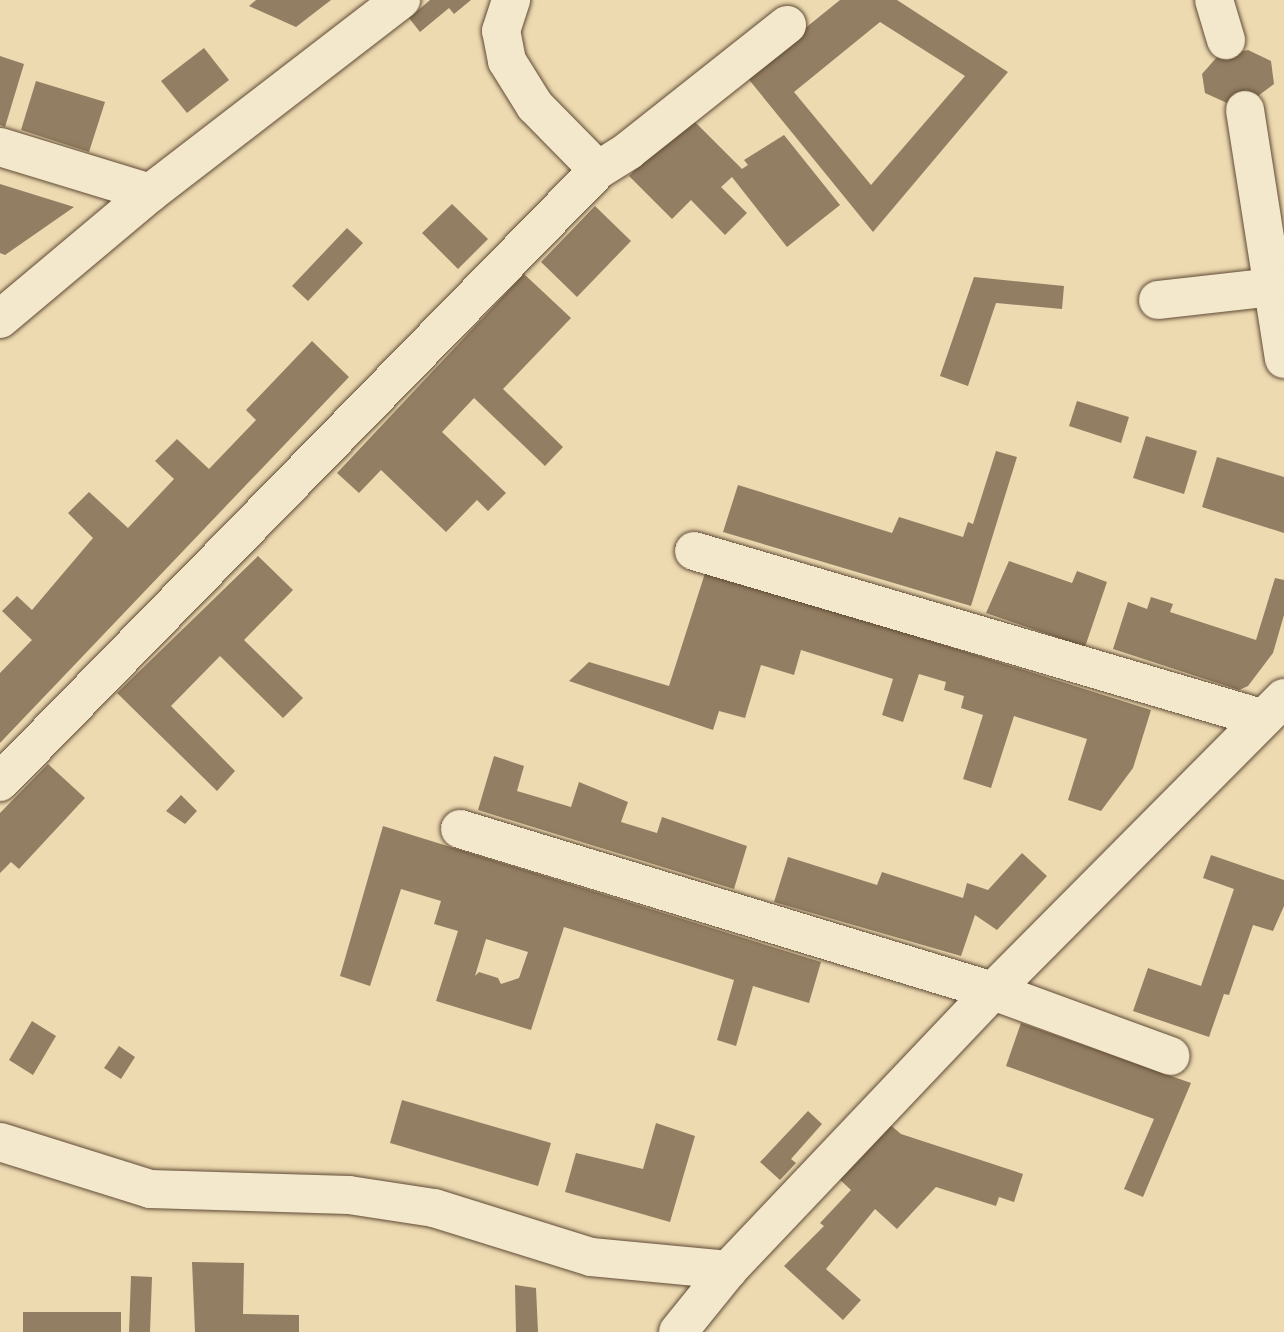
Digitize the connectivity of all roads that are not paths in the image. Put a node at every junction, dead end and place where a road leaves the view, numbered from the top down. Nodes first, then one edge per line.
1 (401, 0) edge
2 (511, 0) edge
3 (1214, 0) edge
4 (787, 25) dead end
5 (1227, 40) dead end
6 (1245, 110) dead end
7 (0, 148) edge
8 (598, 170) junction
9 (150, 193) junction
10 (1273, 287) junction
11 (1158, 300) dead end
12 (0, 319) edge
13 (1284, 359) edge
14 (694, 551) dead end
15 (1272, 708) edge
16 (0, 782) edge
17 (460, 830) dead end
18 (993, 991) junction
19 (1171, 1056) dead end
20 (0, 1142) edge
21 (728, 1270) junction
22 (678, 1332) edge

1 - 9 street
2 - 8 street
3 - 5 street
4 - 8 street
6 - 10 street
7 - 9 street
8 - 16 street
9 - 12 street
10 - 11 street
10 - 13 street
14 - 15 street
15 - 18 street
17 - 18 street
18 - 19 street
18 - 21 street
20 - 21 street
21 - 22 street

